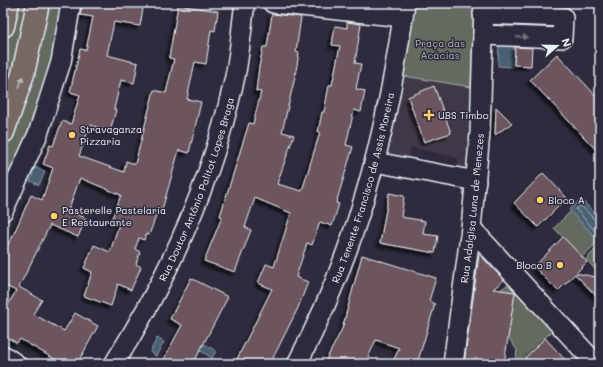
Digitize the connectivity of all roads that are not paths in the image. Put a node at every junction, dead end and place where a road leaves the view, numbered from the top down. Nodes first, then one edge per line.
1 (8, 3) edge
2 (38, 3) edge
3 (71, 3) edge
4 (245, 3) edge
5 (273, 3) edge
6 (483, 8) edge
7 (404, 10) edge
8 (3, 26) edge
9 (483, 35) junction
10 (3, 132) edge
11 (375, 162) junction
12 (476, 181) junction
13 (3, 211) edge
14 (471, 228) junction
15 (3, 355) edge
16 (16, 364) edge
17 (114, 364) edge
18 (297, 364) edge
19 (453, 364) edge
20 (596, 364) edge

1 - 8 main road
10 -> 2 main road
3 - 13 street
4 - 17 street, Rua Doutor Antônio Palitot Lopes Braga
5 - 7 street
6 - 9 street, Rua Adalgisa Luna de Menezes
9 -> 6 street
7 - 11 street, Rua Tenente Francisco de Assis Moreira
9 - 12 street, Rua Adalgisa Luna de Menezes
11 - 12 street
11 - 18 street, Rua Tenente Francisco de Assis Moreira
12 - 14 street, Rua Adalgisa Luna de Menezes
14 - 19 street, Rua Adalgisa Luna de Menezes
14 - 20 street
15 - 16 street

